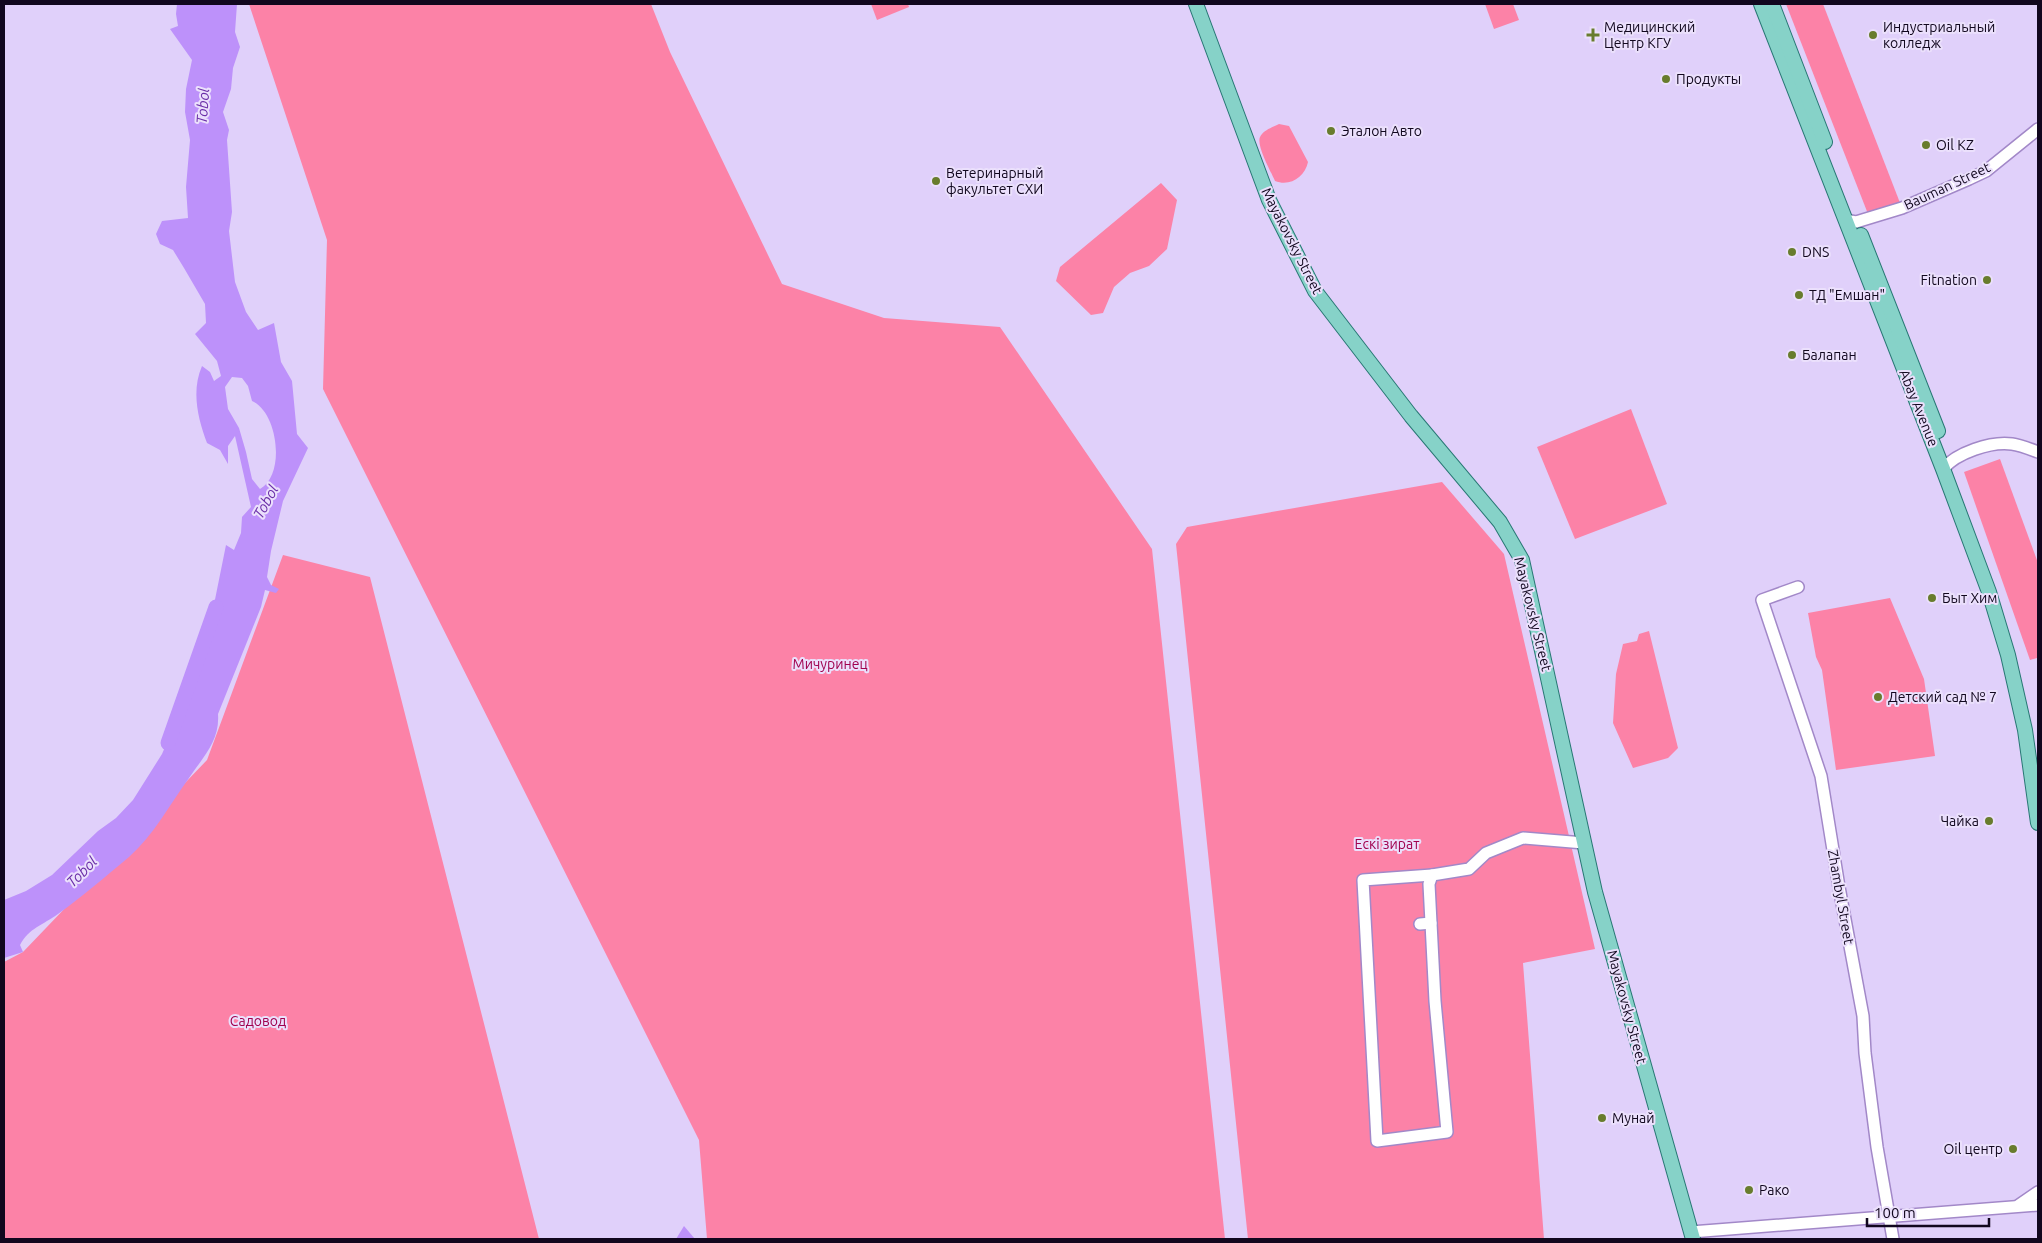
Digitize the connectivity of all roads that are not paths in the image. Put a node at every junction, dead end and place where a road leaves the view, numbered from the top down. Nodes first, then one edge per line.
1 (1196, 4) edge
2 (1761, 4) edge
3 (1772, 4) edge
4 (2038, 128) edge
5 (1851, 221) junction
6 (2038, 452) edge
7 (1947, 465) junction
8 (1798, 587) dead end
9 (2038, 756) edge
10 (2038, 823) edge
11 (1584, 843) junction
12 (1432, 875) junction
13 (2038, 1192) edge
14 (2038, 1205) edge
15 (2017, 1206) junction
16 (1890, 1216) junction
17 (1692, 1236) edge
18 (1893, 1239) edge

1 - 11 main road, Mayakovsky Street
2 - 5 main road, Abay Avenue
3 - 5 main road, Abay Avenue
4 - 5 street, Bauman Street
5 - 7 main road, Abay Avenue
6 - 7 street
7 - 9 main road, Abay Avenue
7 - 10 main road, Abay Avenue
8 - 16 street, Zhambyl Street
11 - 12 street
11 - 17 main road, Mayakovsky Street
12 - 12 street
13 - 15 street
14 - 15 street
15 - 16 street
16 - 17 street
16 - 18 street, Zhambyl Street

